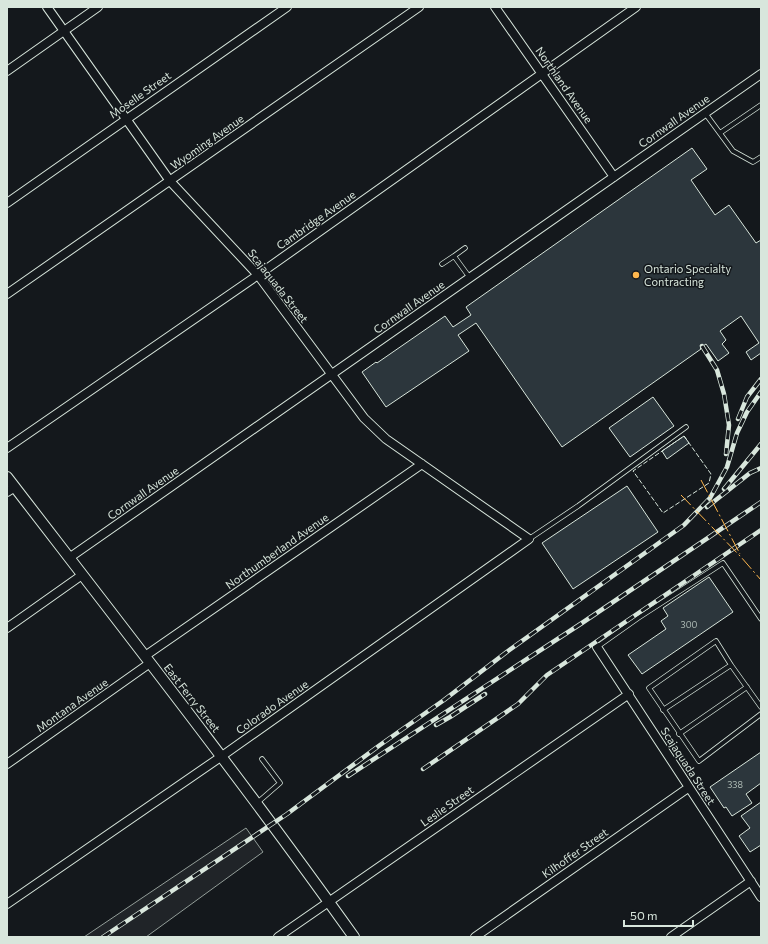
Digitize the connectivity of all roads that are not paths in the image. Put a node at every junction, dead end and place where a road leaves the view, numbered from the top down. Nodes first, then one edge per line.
1 (47, 7) edge
2 (98, 7) edge
3 (287, 7) edge
4 (420, 7) edge
5 (495, 7) edge
6 (636, 7) edge
7 (64, 31) junction
8 (7, 71) edge
9 (542, 74) junction
10 (761, 74) edge
11 (761, 105) edge
12 (705, 113) junction
13 (126, 118) junction
14 (720, 133) junction
15 (761, 157) edge
16 (614, 177) junction
17 (170, 181) junction
18 (7, 203) edge
19 (465, 248) dead end
20 (454, 256) junction
21 (442, 264) dead end
22 (258, 275) junction
23 (470, 278) junction
24 (7, 294) edge
25 (332, 374) junction
26 (686, 427) dead end
27 (7, 448) edge
28 (422, 464) junction
29 (7, 477) edge
30 (11, 489) edge
31 (529, 539) junction
32 (69, 558) junction
33 (82, 575) junction
34 (761, 619) edge
35 (7, 628) edge
36 (597, 647) joint
37 (147, 659) junction
38 (731, 665) junction
39 (747, 687) junction
40 (628, 694) junction
41 (761, 707) edge
42 (663, 710) junction
43 (761, 714) edge
44 (680, 734) junction
45 (222, 756) junction
46 (262, 759) dead end
47 (7, 764) edge
48 (688, 788) junction
49 (257, 803) junction
50 (751, 881) junction
51 (761, 897) edge
52 (329, 902) junction
53 (7, 904) edge
54 (278, 937) edge
55 (354, 937) edge
56 (475, 937) edge
57 (671, 937) edge

1 - 7 street, Scajaquada Street
2 - 7 street
3 - 13 street, Moselle Street
4 - 17 street, Wyoming Avenue
5 - 9 street, Northland Avenue
6 - 9 street, Cambridge Avenue
7 - 8 street
7 - 13 street, Scajaquada Street
9 - 16 street, Northland Avenue
9 - 22 street, Cambridge Avenue
10 - 12 street, Cornwall Avenue
11 - 14 lane
12 - 14 lane
12 - 16 street, Cornwall Avenue
13 - 17 street, Scajaquada Street
13 - 18 street, Moselle Street
14 - 15 lane
16 - 23 street, Cornwall Avenue
17 - 22 street, Scajaquada Street
17 - 24 street, Wyoming Avenue
19 - 20 lane
20 - 21 lane
20 - 23 lane
22 - 25 street, Scajaquada Street
22 - 27 street, Cambridge Avenue
23 - 25 street, Cornwall Avenue
25 - 28 street, Scajaquada Street
25 - 32 street, Cornwall Avenue
26 - 31 lane
28 - 31 street, Scajaquada Street
28 - 37 street, Northumberland Avenue
29 - 30 street, East Ferry Street
30 - 32 street, East Ferry Street
31 - 45 street, Colorado Avenue
32 - 33 street, East Ferry Street
33 - 35 street
33 - 37 street, East Ferry Street
34 - 36 lane
36 - 40 street, Scajaquada Street
37 - 45 street, East Ferry Street
37 - 47 street, Montana Avenue
38 - 39 lane
38 - 42 lane
38 - 42 lane
39 - 41 lane
39 - 44 lane
40 - 48 street, Scajaquada Street
40 - 52 street, Leslie Street
42 - 44 lane
43 - 44 lane
45 - 49 street, East Ferry Street
45 - 53 street, Colorado Avenue
46 - 49 lane
48 - 50 street, Scajaquada Street
48 - 56 street, Kilhoffer Street
49 - 52 street, East Ferry Street
50 - 51 street, Scajaquada Street
50 - 57 street
52 - 54 street, Leslie Street
52 - 55 street, East Ferry Street

